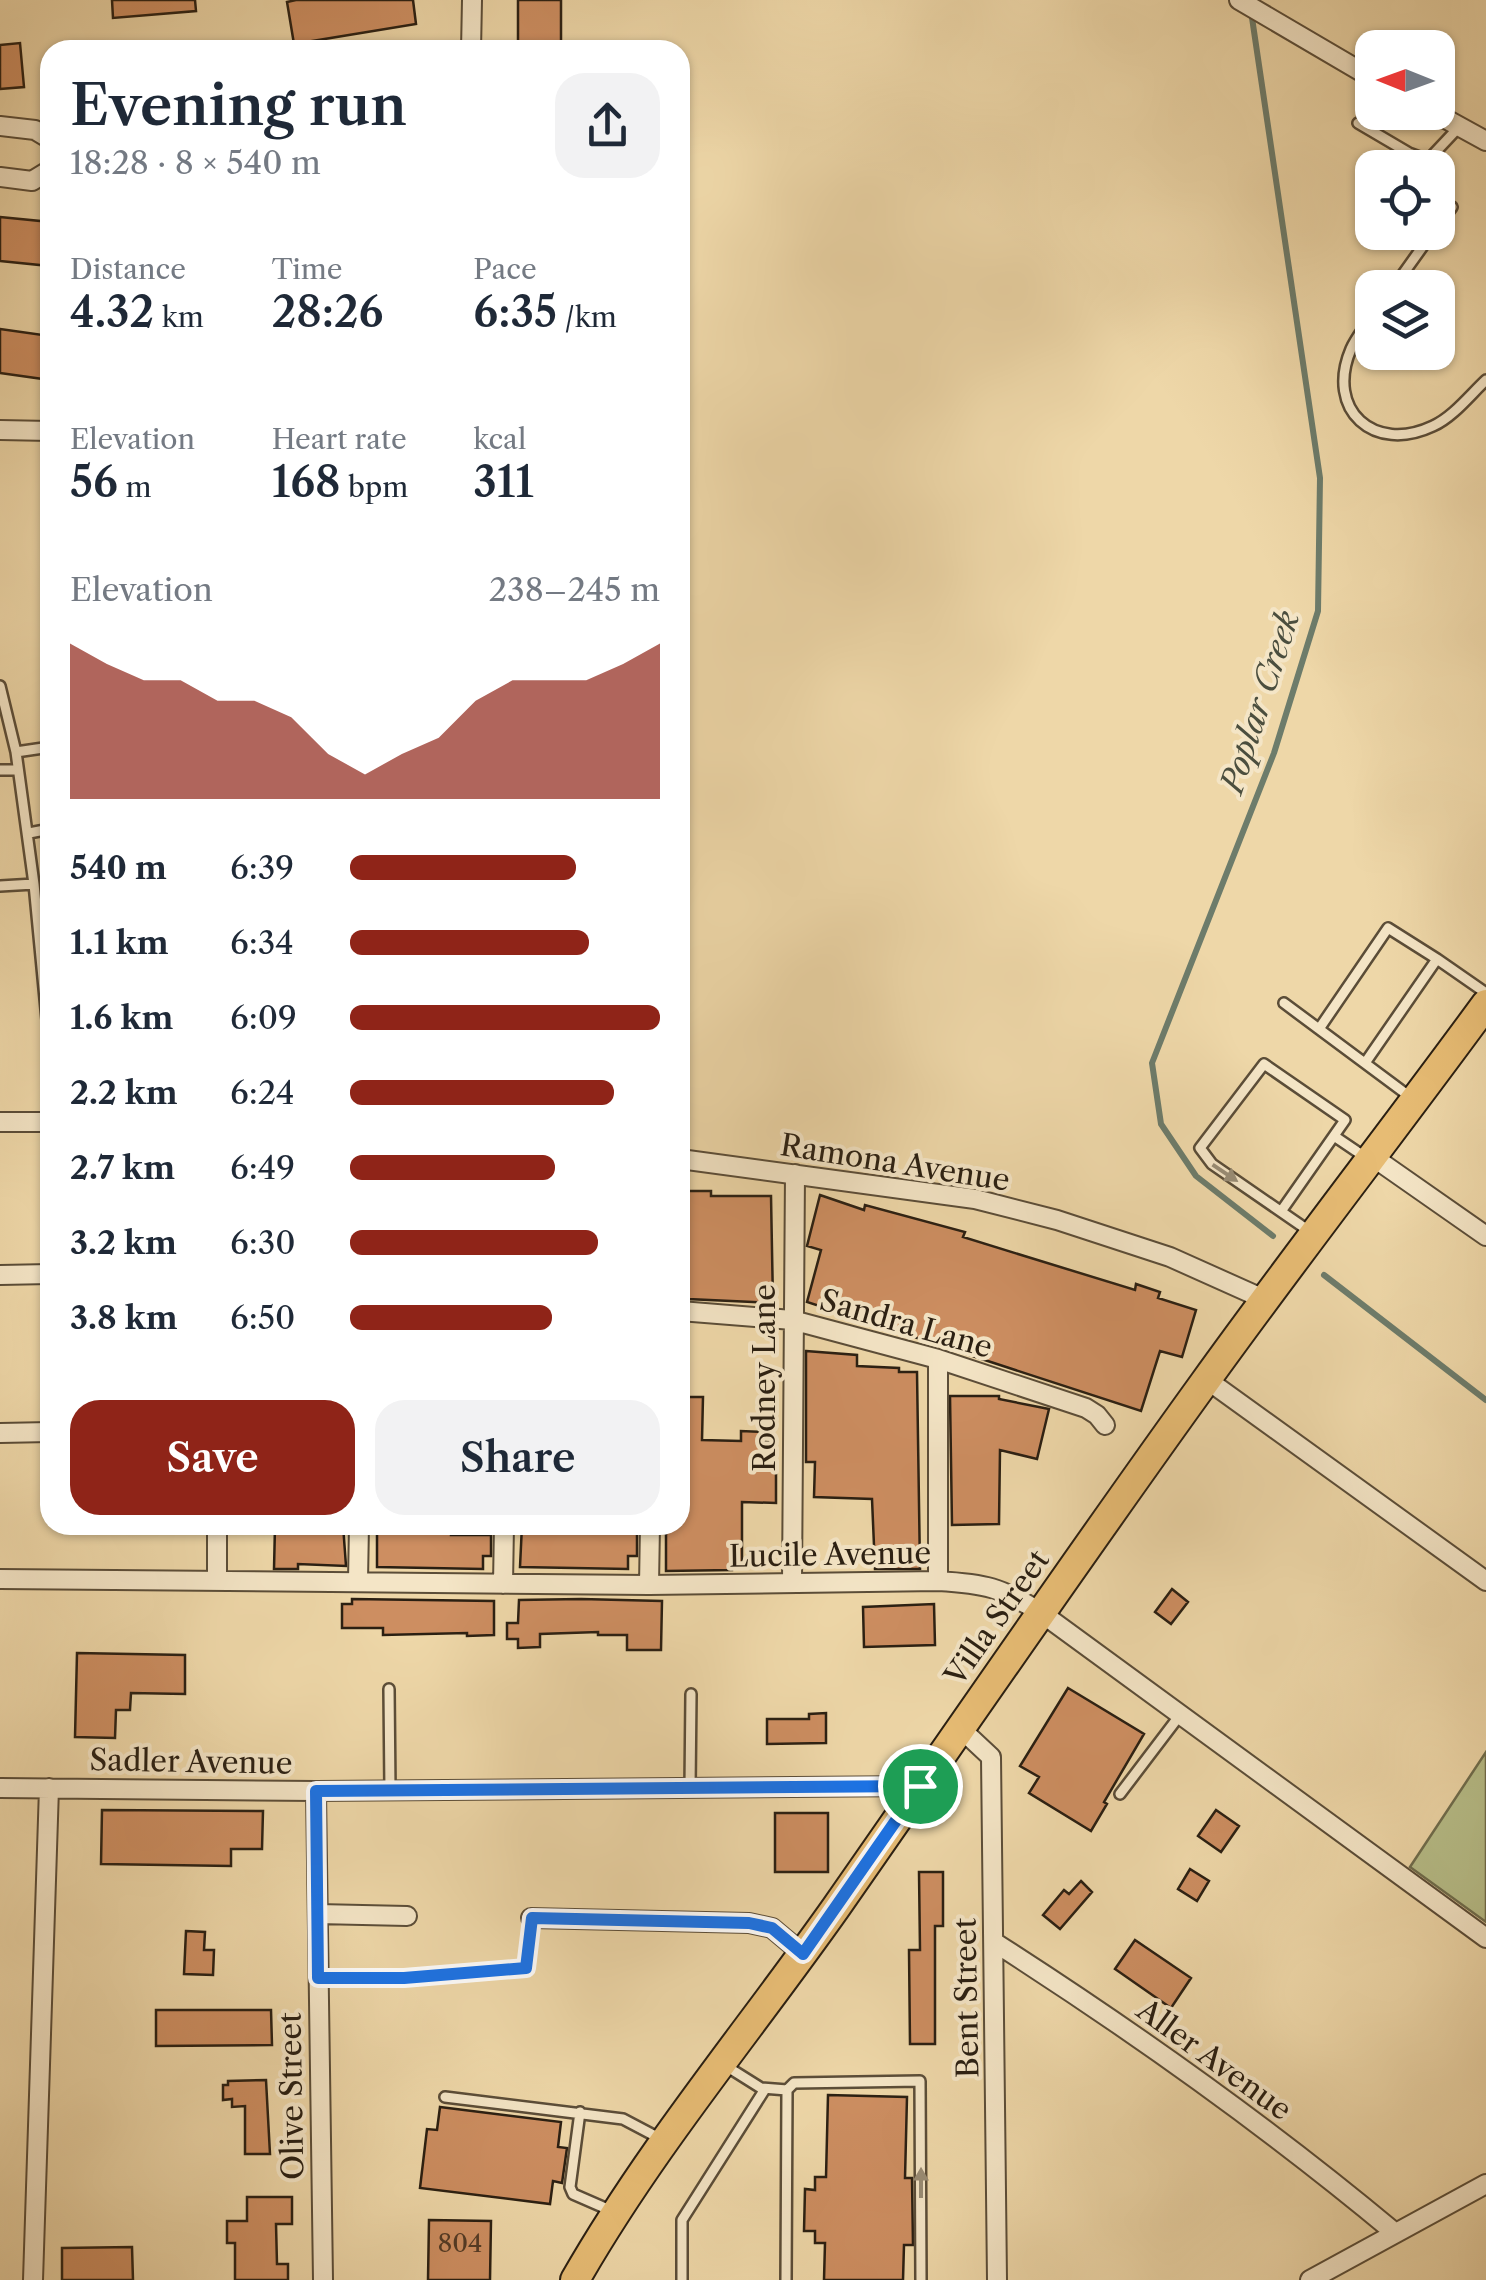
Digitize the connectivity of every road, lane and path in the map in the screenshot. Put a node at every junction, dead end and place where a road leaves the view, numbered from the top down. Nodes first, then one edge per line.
1 (472, 0) edge
2 (1240, 0) edge
3 (471, 40) edge
4 (1355, 68) edge
5 (1455, 125) edge
6 (0, 126) edge
7 (1458, 127) junction
8 (1370, 130) edge
9 (40, 133) edge
10 (1486, 141) edge
11 (1402, 150) edge
12 (1437, 150) edge
13 (40, 176) edge
14 (0, 177) edge
15 (1355, 343) edge
16 (1486, 380) edge
17 (0, 430) edge
18 (40, 430) edge
19 (0, 686) edge
20 (40, 748) edge
21 (16, 752) junction
22 (0, 770) edge
23 (18, 770) junction
24 (40, 831) edge
25 (29, 833) junction
26 (34, 884) junction
27 (0, 886) edge
28 (40, 947) edge
29 (1437, 959) junction
30 (1486, 993) edge
31 (1284, 1002) dead end
32 (1486, 1004) edge
33 (1319, 1028) junction
34 (1365, 1063) junction
35 (1415, 1100) junction
36 (0, 1122) edge
37 (40, 1122) edge
38 (1334, 1136) junction
39 (1372, 1159) junction
40 (690, 1160) edge
41 (796, 1174) junction
42 (1282, 1210) junction
43 (1315, 1235) junction
44 (1486, 1236) edge
45 (40, 1274) edge
46 (0, 1275) edge
47 (1266, 1300) junction
48 (690, 1312) edge
49 (792, 1320) junction
50 (938, 1359) junction
51 (1206, 1379) junction
52 (1105, 1425) dead end
53 (40, 1432) edge
54 (0, 1433) edge
55 (216, 1535) edge
56 (359, 1535) edge
57 (504, 1535) edge
58 (650, 1535) edge
59 (0, 1579) edge
60 (358, 1580) junction
61 (938, 1580) junction
62 (1486, 1580) edge
63 (217, 1581) junction
64 (792, 1582) junction
65 (503, 1584) junction
66 (649, 1585) junction
67 (1040, 1612) junction
68 (388, 1688) dead end
69 (691, 1694) dead end
70 (1180, 1714) junction
71 (960, 1728) junction
72 (920, 1786) junction
73 (0, 1788) edge
74 (49, 1788) junction
75 (690, 1788) junction
76 (390, 1790) junction
77 (316, 1791) junction
78 (1120, 1794) dead end
79 (318, 1914) junction
80 (407, 1916) dead end
81 (532, 1918) joint
82 (1486, 1938) edge
83 (994, 1942) junction
84 (803, 1954) junction
85 (318, 1978) junction
86 (722, 2064) junction
87 (791, 2086) junction
88 (765, 2089) junction
89 (445, 2097) dead end
90 (580, 2112) junction
91 (663, 2140) junction
92 (1486, 2184) edge
93 (614, 2212) junction
94 (1394, 2232) junction
95 (34, 2280) edge
96 (323, 2280) edge
97 (576, 2280) edge
98 (682, 2280) edge
99 (786, 2280) edge
100 (921, 2280) edge
101 (997, 2280) edge
102 (1310, 2280) edge

1 - 3 street
2 - 4 street
5 - 7 street
6 - 9 street
7 - 10 street
7 - 12 lane
8 - 11 lane
13 - 14 street
15 - 16 lane
17 - 18 street
19 - 21 lane
20 - 21 lane
21 - 23 lane
22 - 23 lane
23 - 25 lane
24 - 25 lane
25 - 26 lane
26 - 27 lane
26 - 28 lane
29 - 30 lane
29 - 33 lane
29 - 34 lane
31 - 33 lane
32 - 35 main road, Villa Street
33 - 34 lane
34 - 35 lane
35 - 39 main road, Villa Street
36 - 37 street
38 - 39 lane
38 - 42 lane
38 -> 42 lane
39 - 43 main road, Villa Street
39 - 44 street
40 - 41 street, Ramona Avenue
41 - 47 street, Ramona Avenue
41 - 49 street, Rodney Lane
42 - 43 lane
43 - 47 main road, Villa Street
45 - 46 street
47 - 51 main road, Villa Street
48 - 49 street, Sandra Lane
49 - 50 street, Sandra Lane
49 - 64 street, Rodney Lane
50 - 52 street, Sandra Lane
50 - 61 street
51 - 62 street
51 - 67 main road, Villa Street
53 - 54 street
55 - 63 street
56 - 60 street
57 - 65 street
58 - 66 street
59 - 63 street, Lucile Avenue
60 - 63 street, Lucile Avenue
60 - 65 street, Lucile Avenue
61 - 64 street, Lucile Avenue
61 - 67 street, Lucile Avenue
64 - 66 street, Lucile Avenue
65 - 66 street, Lucile Avenue
67 - 70 street, Lucile Avenue
67 - 71 main road, Villa Street
68 - 76 lane
69 - 75 lane
70 - 78 lane
70 - 82 street, Lucile Avenue
71 - 72 main road, Villa Street
71 - 83 street, Bent Street
72 - 75 street, Sadler Avenue
72 - 84 main road, Villa Street
73 - 74 street, Sadler Avenue
74 - 77 street, Sadler Avenue
74 - 95 street
75 - 76 street, Sadler Avenue
76 - 77 street, Sadler Avenue
77 - 79 street, Olive Street
79 - 80 street
79 - 85 street, Olive Street
81 - 84 street
81 - 85 lane
83 - 94 street, Aller Avenue
83 - 101 street, Bent Street
84 - 86 main road, Villa Street
85 - 96 street, Olive Street
86 - 88 lane
86 - 91 main road, Villa Street
87 - 88 lane
87 - 99 lane
100 -> 87 lane
88 - 98 lane
89 - 90 lane
90 - 91 lane
90 - 93 lane
91 - 93 main road, Villa Street
92 - 94 street
93 - 97 main road, Villa Street
94 - 102 street

